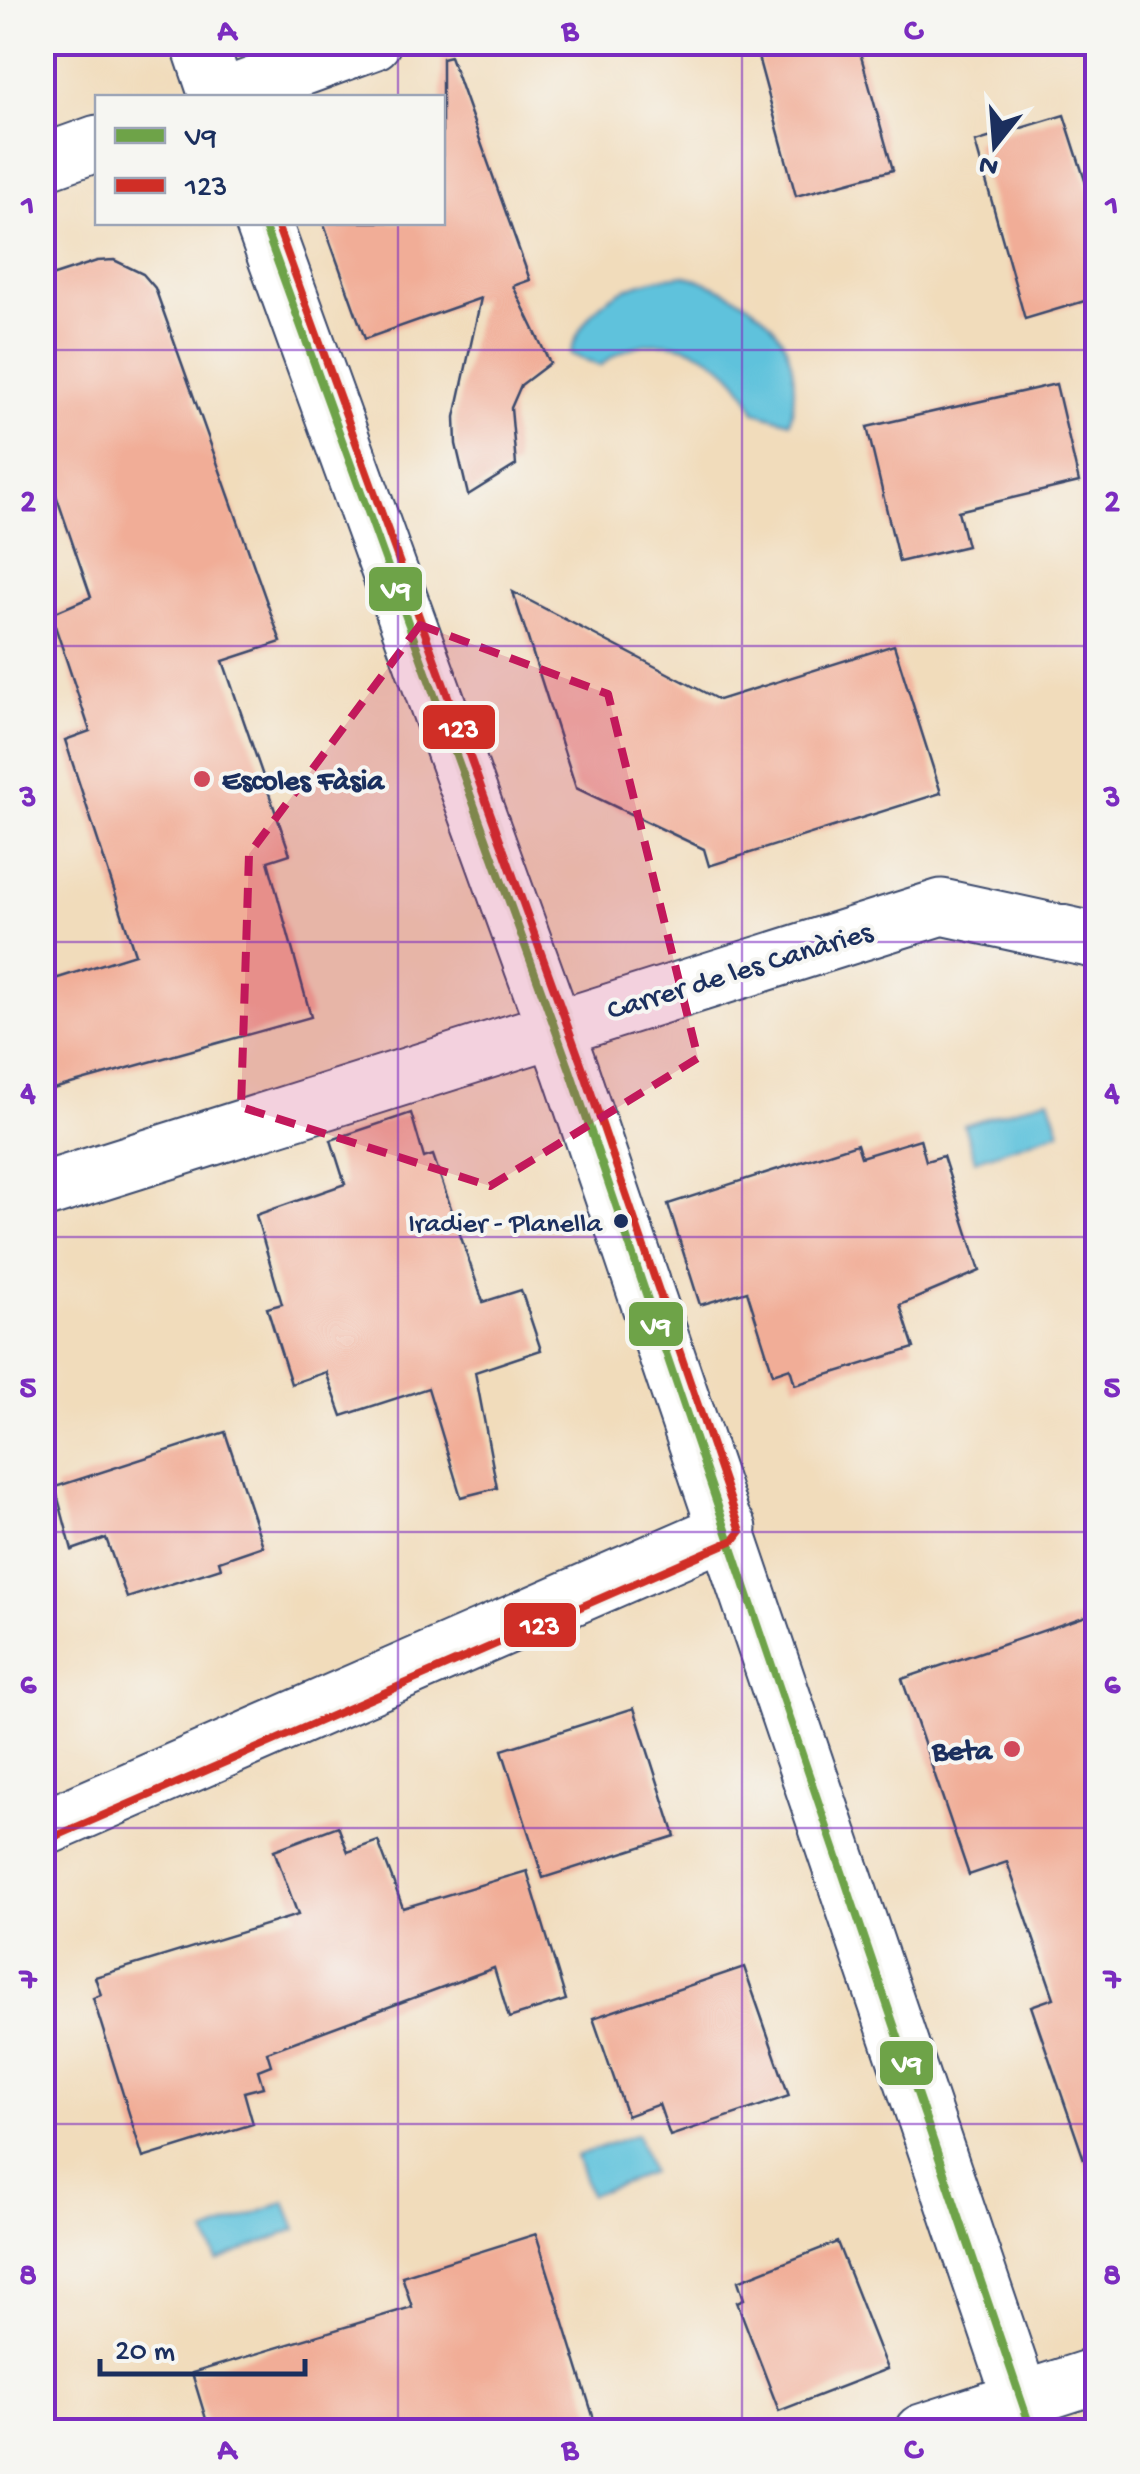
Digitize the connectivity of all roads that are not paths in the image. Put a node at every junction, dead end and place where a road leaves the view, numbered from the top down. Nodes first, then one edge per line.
1 (199, 42) edge
2 (373, 42) edge
3 (218, 95) edge
4 (227, 95) edge
5 (95, 143) edge
6 (42, 163) edge
7 (265, 225) edge
8 (1098, 940) edge
9 (554, 1026) junction
10 (42, 1191) edge
11 (729, 1529) junction
12 (42, 1829) edge
13 (1098, 2375) edge
14 (1026, 2415) edge
15 (922, 2432) edge

1 - 3 street
2 - 4 street
5 - 6 street
7 - 9 street
8 - 9 street, Carrer de les Canàries
9 - 10 street, Carrer de les Canàries
9 - 11 street
11 - 12 street
11 - 14 street
13 - 14 street
14 - 15 street

